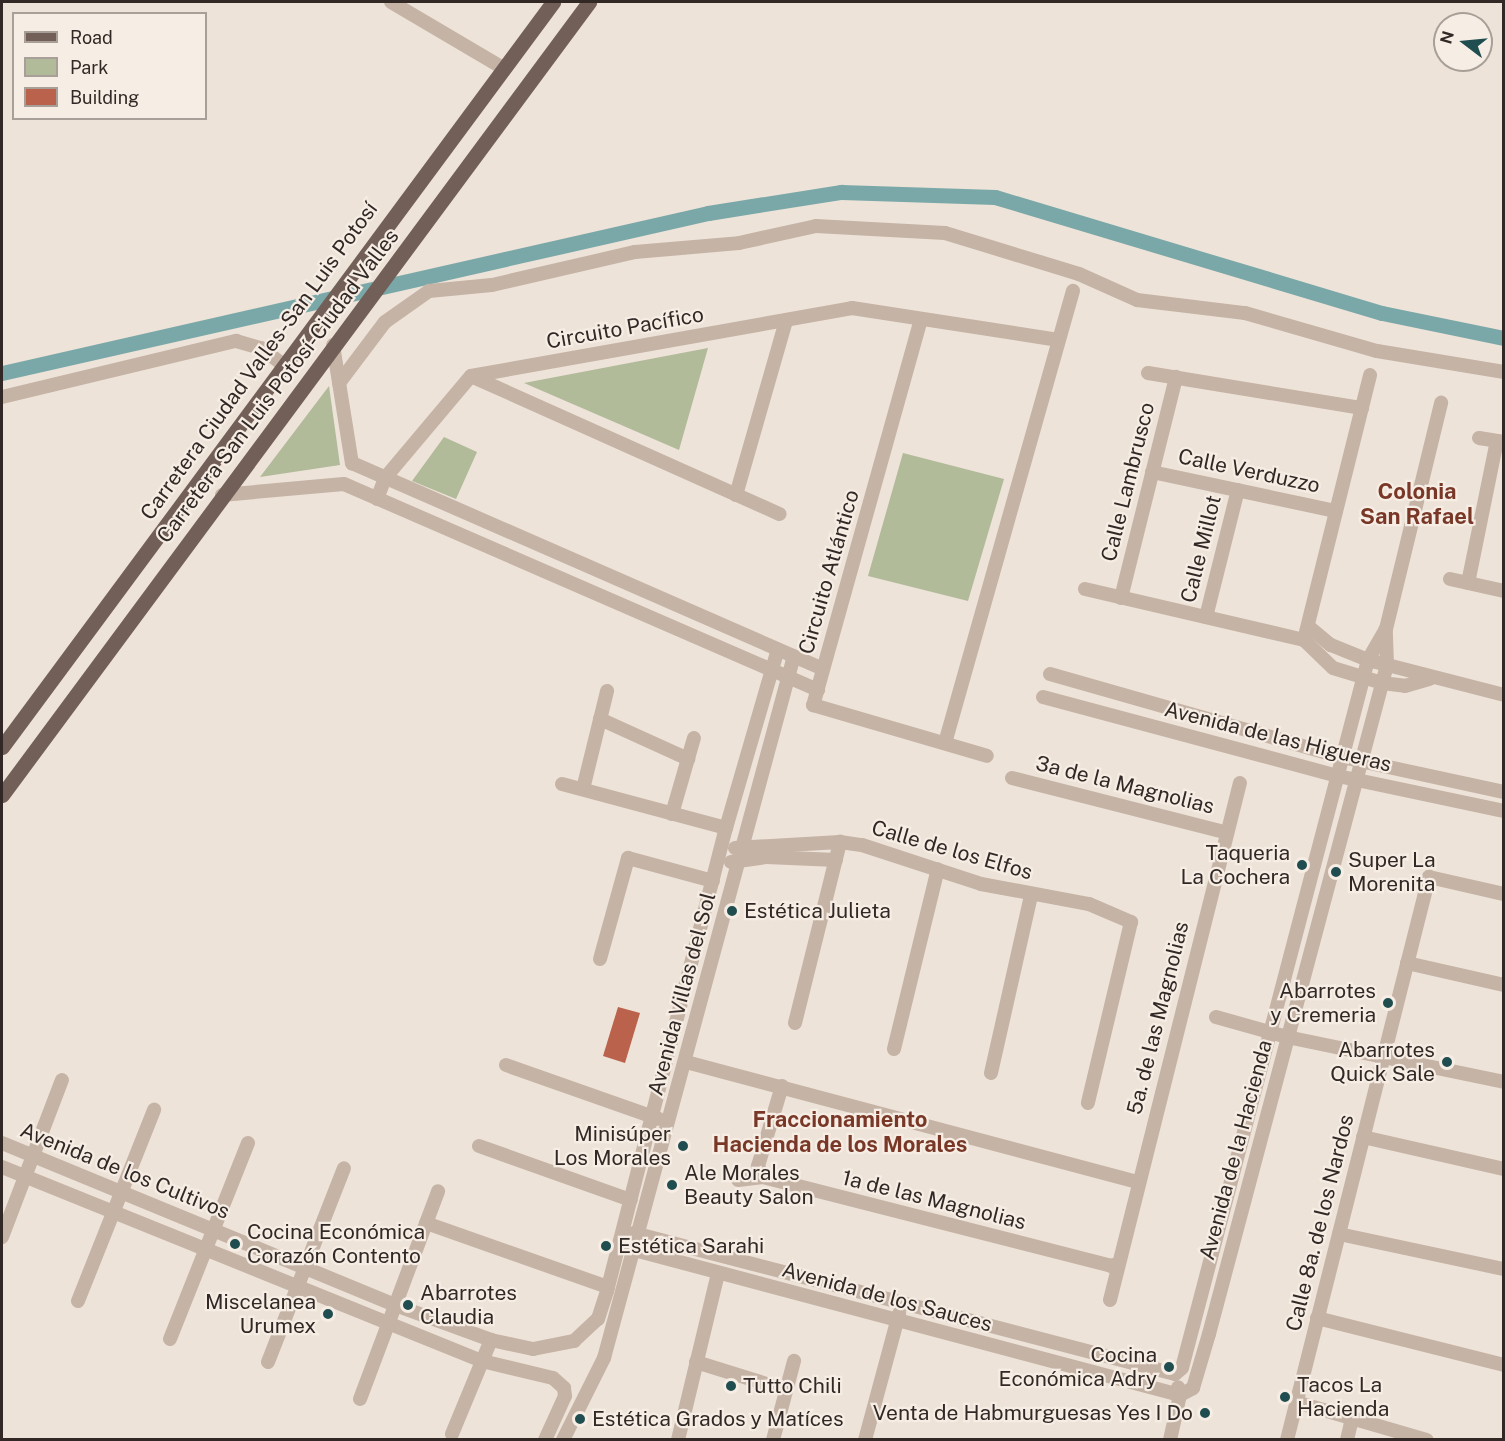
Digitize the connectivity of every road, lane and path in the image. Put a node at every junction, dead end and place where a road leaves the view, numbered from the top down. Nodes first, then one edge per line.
1 (391, 2) edge
2 (553, 2) edge
3 (589, 2) edge
4 (503, 68) junction
5 (1073, 291) dead end
6 (921, 319) junction
7 (786, 321) junction
8 (1059, 340) junction
9 (336, 341) junction
10 (282, 364) junction
11 (1503, 372) edge
12 (1148, 373) dead end
13 (1370, 375) dead end
14 (471, 376) junction
15 (1176, 377) junction
16 (339, 383) junction
17 (2, 397) edge
18 (1441, 403) dead end
19 (1362, 408) junction
20 (1479, 438) dead end
21 (1500, 441) edge
22 (352, 464) junction
23 (1152, 472) junction
24 (385, 478) junction
25 (344, 484) junction
26 (1238, 490) junction
27 (222, 495) junction
28 (735, 495) junction
29 (377, 499) junction
30 (1336, 511) junction
31 (780, 514) dead end
32 (551, 550) junction
33 (542, 570) junction
34 (1450, 579) dead end
35 (1468, 583) junction
36 (1085, 590) dead end
37 (1503, 591) edge
38 (1121, 598) junction
39 (1206, 617) junction
40 (1308, 626) junction
41 (1386, 629) junction
42 (1304, 640) junction
43 (778, 649) junction
44 (794, 656) junction
45 (1368, 660) junction
46 (1387, 665) junction
47 (823, 669) junction
48 (772, 671) junction
49 (1050, 674) dead end
50 (788, 678) junction
51 (1364, 678) junction
52 (1430, 679) junction
53 (1382, 683) junction
54 (818, 690) junction
55 (607, 691) dead end
56 (1503, 695) edge
57 (1043, 697) dead end
58 (1147, 702) junction
59 (600, 718) junction
60 (1142, 724) junction
61 (694, 738) dead end
62 (945, 743) junction
63 (2, 747) edge
64 (987, 756) dead end
65 (1342, 758) junction
66 (688, 759) junction
67 (1361, 761) junction
68 (1338, 776) junction
69 (1012, 778) dead end
70 (1356, 780) junction
71 (1240, 783) dead end
72 (562, 784) dead end
73 (583, 789) junction
74 (1503, 792) edge
75 (2, 795) edge
76 (1503, 811) edge
77 (672, 814) junction
78 (726, 828) junction
79 (1227, 833) junction
80 (840, 842) junction
81 (721, 849) junction
82 (740, 855) junction
83 (836, 860) junction
84 (717, 863) junction
85 (938, 869) junction
86 (713, 881) junction
87 (1503, 894) edge
88 (1031, 896) junction
89 (600, 959) dead end
90 (1407, 963) junction
91 (1503, 985) edge
92 (1216, 1017) dead end
93 (795, 1023) dead end
94 (1270, 1034) junction
95 (1287, 1038) junction
96 (894, 1049) dead end
97 (1383, 1059) junction
98 (686, 1062) junction
99 (506, 1065) dead end
100 (991, 1073) dead end
101 (62, 1080) dead end
102 (1503, 1082) edge
103 (782, 1086) junction
104 (1088, 1103) dead end
105 (154, 1110) dead end
106 (651, 1116) junction
107 (669, 1123) junction
108 (1363, 1137) junction
109 (2, 1143) edge
110 (248, 1143) dead end
111 (479, 1146) dead end
112 (33, 1155) junction
113 (2, 1167) edge
114 (344, 1168) dead end
115 (1503, 1170) edge
116 (25, 1176) junction
117 (763, 1177) junction
118 (738, 1180) dead end
119 (1138, 1182) junction
120 (438, 1191) dead end
121 (121, 1192) junction
122 (631, 1200) junction
123 (114, 1212) junction
124 (426, 1223) junction
125 (213, 1230) junction
126 (623, 1230) junction
127 (1339, 1234) junction
128 (640, 1235) junction
129 (2, 1237) edge
130 (619, 1245) junction
131 (206, 1249) junction
132 (636, 1250) junction
133 (1118, 1264) junction
134 (305, 1268) junction
135 (1503, 1269) edge
136 (718, 1273) junction
137 (298, 1287) junction
138 (608, 1287) junction
139 (1110, 1300) dead end
140 (78, 1301) dead end
141 (902, 1304) junction
142 (395, 1305) junction
143 (1317, 1318) junction
144 (598, 1319) joint
145 (897, 1322) junction
146 (388, 1324) junction
147 (170, 1339) dead end
148 (491, 1340) junction
149 (482, 1361) junction
150 (794, 1361) dead end
151 (268, 1362) dead end
152 (696, 1362) junction
153 (1503, 1365) edge
154 (1175, 1374) junction
155 (786, 1390) junction
156 (1180, 1395) junction
157 (566, 1396) junction
158 (586, 1398) junction
159 (360, 1399) dead end
160 (1296, 1402) junction
161 (1352, 1419) junction
162 (452, 1434) dead end
163 (545, 1440) edge
164 (563, 1440) edge
165 (678, 1440) edge
166 (773, 1440) edge
167 (865, 1440) edge
168 (1170, 1440) edge
169 (1287, 1440) edge
170 (1347, 1440) edge
171 (1427, 1440) edge

1 - 4 street
2 - 4 main road, Carretera Ciudad Valles-San Luis Potosí
3 - 9 main road, Carretera San Luis Potosí-Ciudad Valles
4 - 10 main road, Carretera Ciudad Valles-San Luis Potosí
5 - 8 street
6 - 7 street, Circuito Pacífico
6 - 8 street
6 - 47 street, Circuito Atlántico
7 - 14 street, Circuito Pacífico
7 - 28 street
8 - 62 street
9 - 16 street
9 - 27 main road, Carretera San Luis Potosí-Ciudad Valles
10 - 17 street
10 - 63 main road, Carretera Ciudad Valles-San Luis Potosí
11 - 16 street
12 - 15 street, Calle Lambrusco
13 - 19 street
14 - 24 street
14 - 28 street
15 - 19 street, Calle Lambrusco
15 - 23 street, Calle Lambrusco
16 - 22 street
18 - 41 street, Avenida de la Hacienda
19 - 30 street
20 - 21 street
21 - 35 street
22 - 24 street
22 - 25 street
23 - 26 street, Calle Verduzzo
23 - 38 street, Calle Lambrusco
24 - 29 street
24 - 32 street
25 - 27 street
25 - 29 street
26 - 30 street, Calle Verduzzo
26 - 39 street, Calle Millot
27 - 75 main road, Carretera San Luis Potosí-Ciudad Valles
28 - 31 street
29 - 33 street
30 - 40 street
32 - 33 street
32 - 43 street
33 - 48 street
34 - 35 street
35 - 37 street
36 - 38 street
38 - 39 street
39 - 42 street
40 - 42 street
40 - 45 street
41 - 45 street, Avenida de la Hacienda
41 - 46 street, Avenida de la Hacienda
42 - 51 street
43 - 44 street
43 - 48 street, Avenida Villas del Sol
44 - 47 street
44 - 50 street, Avenida Villas del Sol
45 - 46 street
45 - 51 street, Avenida de la Hacienda
46 - 52 street
46 - 53 street, Avenida de la Hacienda
47 - 54 street, Circuito Atlántico
48 - 50 street
48 - 78 street, Avenida Villas del Sol
49 - 58 street, Avenida de las Higueras
50 - 54 street
50 - 82 street, Avenida Villas del Sol
51 - 53 street
51 - 65 street, Avenida de la Hacienda
52 - 53 street
52 - 56 street
53 - 67 street, Avenida de la Hacienda
54 - 62 street
55 - 59 street
57 - 60 street, Avenida de las Higueras
58 - 60 street
58 - 65 street, Avenida de las Higueras
59 - 66 street
59 - 73 street
60 - 68 street, Avenida de las Higueras
61 - 66 street
62 - 64 street
65 - 67 street, Avenida de las Higueras
65 - 68 street, Avenida de la Hacienda
66 - 77 street
67 - 70 street, Avenida de la Hacienda
67 - 74 street, Avenida de las Higueras
68 - 70 street, Avenida de las Higueras
68 - 94 street, Avenida de la Hacienda
69 - 79 street, 3a de la Magnolias
70 - 76 street, Avenida de las Higueras
70 - 95 street, Avenida de la Hacienda
71 - 79 street, 5a. de las Magnolias
72 - 73 street
73 - 77 street
77 - 78 street
78 - 81 street, Avenida Villas del Sol
79 - 119 street, 5a. de las Magnolias
80 - 82 street, Calle de los Elfos
80 - 83 street
80 - 85 street, Calle de los Elfos
81 - 82 street, Calle de los Elfos
81 - 84 street, Avenida Villas del Sol
82 - 83 street, Calle de los Elfos
82 - 84 street, Calle de los Elfos
82 - 98 street, Avenida Villas del Sol
83 - 93 street
84 - 86 street, Avenida Villas del Sol
85 - 88 street, Calle de los Elfos
85 - 96 street
86 - 89 street
86 - 106 street, Avenida Villas del Sol
87 - 90 street, Calle 8a. de los Nardos
88 - 100 street
88 - 104 street, Calle de los Elfos
90 - 91 street
90 - 97 street, Calle 8a. de los Nardos
92 - 94 street
94 - 95 street
94 - 154 street, Avenida de la Hacienda
95 - 97 street
95 - 156 street, Avenida de la Hacienda
97 - 102 street
97 - 108 street, Calle 8a. de los Nardos
98 - 103 street
98 - 107 street, Avenida Villas del Sol
99 - 106 street
101 - 112 street
103 - 117 street
103 - 119 street
105 - 121 street
106 - 107 street
106 - 122 street, Avenida Villas del Sol
107 - 128 street, Avenida Villas del Sol
108 - 115 street
108 - 127 street, Calle 8a. de los Nardos
109 - 112 street, Avenida de los Cultivos
110 - 125 street
111 - 122 street
112 - 116 street
112 - 121 street, Avenida de los Cultivos
113 - 116 street, Avenida de los Cultivos
114 - 134 street
116 - 123 street, Avenida de los Cultivos
116 - 129 street
117 - 118 street
117 - 133 street, 1a de las Magnolias
119 - 133 street, 5a. de las Magnolias
120 - 124 street
121 - 123 street
121 - 125 street, Avenida de los Cultivos
122 - 126 street, Avenida Villas del Sol
123 - 131 street, Avenida de los Cultivos
123 - 140 street
124 - 138 street
124 - 142 street
125 - 131 street
125 - 134 street, Avenida de los Cultivos
126 - 128 street, Avenida de los Sauces
126 - 130 street, Avenida Villas del Sol
127 - 135 street
127 - 143 street, Calle 8a. de los Nardos
128 - 132 street, Avenida Villas del Sol
128 - 141 street, Avenida de los Sauces
130 - 132 street, Avenida de los Sauces
130 - 138 street, Avenida Villas del Sol
131 - 137 street, Avenida de los Cultivos
131 - 147 street
132 - 136 street, Avenida de los Sauces
132 - 158 street, Avenida Villas del Sol
133 - 139 street, 5a. de las Magnolias
134 - 137 street
134 - 142 street, Avenida de los Cultivos
136 - 145 street, Avenida de los Sauces
136 - 152 street
137 - 146 street, Avenida de los Cultivos
137 - 151 street
138 - 144 street, Avenida Villas del Sol
141 - 145 street
141 - 154 street, Avenida de los Sauces
142 - 146 street
142 - 148 street, Avenida de los Cultivos
143 - 153 street
143 - 160 street, Calle 8a. de los Nardos
144 - 148 street, Avenida de los Cultivos
145 - 156 street, Avenida de los Sauces
145 - 167 street
146 - 149 street, Avenida de los Cultivos
146 - 159 street
148 - 149 street
149 - 157 street, Avenida de los Cultivos
149 - 162 street
150 - 155 street
152 - 155 street
152 - 165 street
154 - 156 street
155 - 166 street
156 - 168 street
157 - 158 street
157 - 163 street
158 - 164 street, Avenida Villas del Sol
160 - 161 street
160 - 169 street, Calle 8a. de los Nardos
161 - 170 street
161 - 171 street

